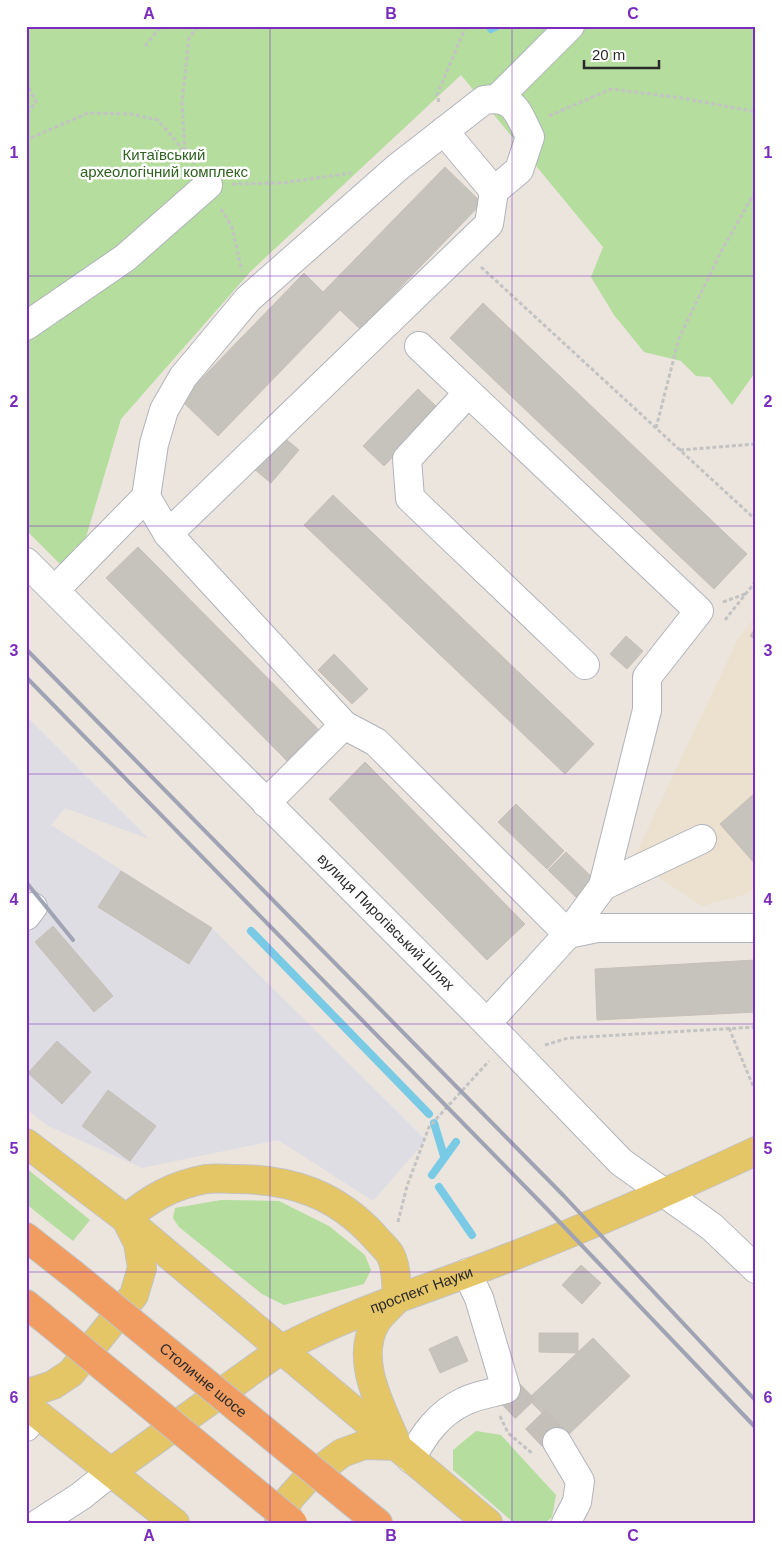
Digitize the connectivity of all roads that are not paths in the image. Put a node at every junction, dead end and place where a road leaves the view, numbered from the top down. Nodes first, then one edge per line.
1 (570, 26) edge
2 (498, 98) junction
3 (444, 131) junction
4 (208, 185) road end
5 (494, 191) junction
6 (26, 326) edge
7 (419, 346) dead end
8 (468, 392) junction
9 (146, 497) junction
10 (168, 534) junction
11 (26, 562) edge
12 (55, 590) junction
13 (585, 665) dead end
14 (344, 725) junction
15 (266, 803) junction
16 (702, 839) dead end
17 (603, 886) junction
18 (756, 928) edge
19 (568, 934) junction
20 (487, 1023) junction
21 (26, 1143) edge
22 (756, 1151) edge
23 (666, 1193) junction
24 (126, 1220) junction
25 (26, 1237) edge
26 (756, 1269) edge
27 (467, 1273) junction
28 (397, 1299) junction
29 (34, 1310) edge
30 (282, 1349) junction
31 (29, 1409) edge
32 (557, 1442) tunnel mouth
33 (404, 1452) junction
34 (111, 1472) junction
35 (39, 1523) edge
36 (175, 1523) edge
37 (279, 1523) edge
38 (293, 1523) edge
39 (378, 1523) edge
40 (488, 1523) edge
41 (566, 1523) edge

1 - 2 street
2 - 3 street
2 - 5 street
3 - 5 street
3 - 9 street
4 - 6 street
5 - 10 street
7 - 8 street
8 - 13 street
8 - 17 street
9 - 10 street
9 - 12 street
10 - 14 street
11 - 12 street, вулиця Пирогівський Шлях
12 - 15 street, вулиця Пирогівський Шлях
14 - 15 street
14 - 19 street
15 - 20 street, вулиця Пирогівський Шлях
16 - 17 street
17 - 19 street
18 - 19 street
19 - 20 street
20 - 23 street, вулиця Пирогівський Шлях
21 - 24 main road
22 - 23 main road, проспект Науки
23 - 26 street, вулиця Пирогівський Шлях
23 - 27 main road, проспект Науки
24 - 28 main road
24 - 30 main road
24 - 31 main road
25 - 39 highway, Столичне шосе, bridge
27 - 28 main road, проспект Науки
27 - 33 street
28 - 30 main road, проспект Науки
28 - 33 main road
29 - 38 highway, bridge
30 - 33 main road
30 - 34 main road, проспект Науки
31 - 34 main road
32 - 41 street
33 - 37 main road
33 - 40 main road
34 - 35 street
34 - 36 main road

